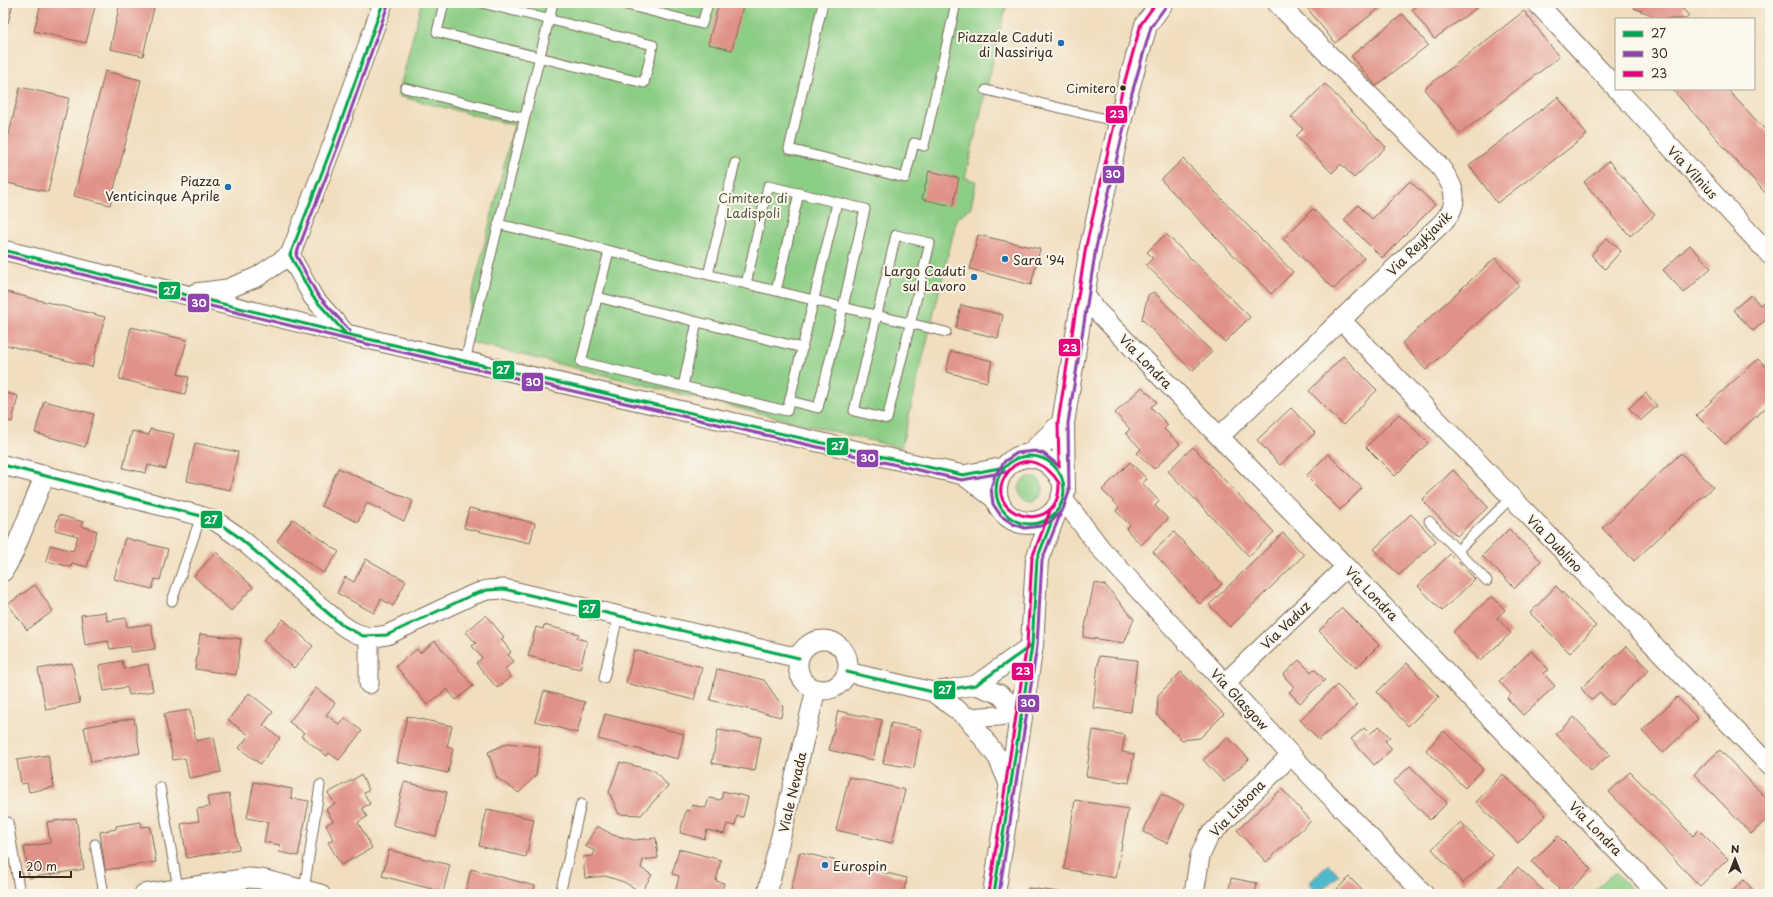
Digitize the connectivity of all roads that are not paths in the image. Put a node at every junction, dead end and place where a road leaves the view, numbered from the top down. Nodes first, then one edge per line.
1 (383, 3) edge
2 (444, 3) edge
3 (482, 3) edge
4 (553, 3) edge
5 (619, 3) edge
6 (708, 3) edge
7 (823, 3) edge
8 (956, 3) edge
9 (1145, 3) edge
10 (1162, 3) edge
11 (1277, 3) edge
12 (1537, 3) edge
13 (549, 20) junction
14 (1146, 26) junction
15 (539, 57) junction
16 (405, 88) dead end
17 (1615, 88) edge
18 (986, 90) dead end
19 (1617, 90) edge
20 (524, 118) junction
21 (1118, 122) junction
22 (735, 163) dead end
23 (799, 193) junction
24 (837, 203) junction
25 (498, 224) junction
26 (3, 250) edge
27 (609, 251) junction
28 (290, 255) junction
29 (1770, 255) edge
30 (708, 275) junction
31 (746, 284) junction
32 (776, 291) junction
33 (1084, 294) junction
34 (187, 295) junction
35 (597, 297) junction
36 (814, 300) junction
37 (843, 307) junction
38 (877, 315) junction
39 (1341, 320) junction
40 (697, 322) junction
41 (910, 323) junction
42 (946, 332) dead end
43 (346, 334) junction
44 (803, 348) junction
45 (464, 361) junction
46 (683, 386) junction
47 (790, 401) junction
48 (1063, 423) junction
49 (1220, 436) junction
50 (1029, 456) junction
51 (3, 465) edge
52 (1005, 467) junction
53 (45, 475) junction
54 (963, 475) junction
55 (1512, 497) junction
56 (1060, 498) junction
57 (1004, 508) junction
58 (201, 516) junction
59 (1430, 521) dead end
60 (1458, 550) junction
61 (1037, 558) junction
62 (1346, 566) junction
63 (3, 572) edge
64 (1487, 581) dead end
65 (172, 601) dead end
66 (618, 616) junction
67 (369, 637) junction
68 (1032, 644) junction
69 (799, 658) junction
70 (847, 672) junction
71 (604, 678) dead end
72 (1225, 683) junction
73 (369, 684) dead end
74 (976, 684) junction
75 (816, 689) junction
76 (933, 692) junction
77 (1021, 712) junction
78 (968, 718) junction
79 (1291, 755) junction
80 (1770, 766) edge
81 (320, 785) dead end
82 (1010, 786) junction
83 (160, 787) dead end
84 (581, 804) dead end
85 (8, 822) dead end
86 (95, 844) dead end
87 (178, 888) junction
88 (312, 892) edge
89 (20, 894) edge
90 (104, 894) edge
91 (144, 894) edge
92 (560, 894) edge
93 (767, 894) edge
94 (994, 894) edge
95 (1194, 894) edge
96 (1424, 894) edge
97 (1658, 894) edge

1 - 28 street
2 - 15 lane
3 - 13 lane
4 - 13 lane
5 - 6 lane
7 - 8 lane
9 - 14 street
10 - 14 street
11 - 39 street, Via Reykjavik
12 - 17 street, Via Vilnius
13 - 15 lane
13 - 15 lane
14 - 21 street
15 - 20 lane
16 - 20 lane
18 - 21 lane
19 - 29 street, Via Vilnius
20 - 25 lane
21 - 33 street
22 - 30 lane
23 - 24 lane
23 - 31 lane
23 - 32 lane
24 - 36 lane
24 - 37 lane
25 - 27 lane
25 - 45 lane
26 - 34 street
27 - 30 lane
27 - 35 lane
28 - 34 street
28 - 43 street
30 - 31 lane
31 - 32 lane
32 - 36 lane
33 - 48 street
33 - 49 street, Via Londra
34 - 43 street
35 - 40 lane
35 - 46 lane
36 - 37 lane
36 - 44 lane
37 - 38 lane
37 - 47 lane
38 - 41 lane
38 - 41 lane
38 - 41 lane
39 - 49 street, Via Reykjavik
39 - 55 street, Via Dublino
40 - 44 lane
40 - 46 lane
41 - 42 lane
43 - 45 street
44 - 47 lane
45 - 54 street
46 - 47 lane
48 - 50 street
48 - 56 street
49 - 62 street, Via Londra
50 - 52 street
50 - 56 street
51 - 53 street
52 - 54 street
52 - 57 street
53 - 58 street
53 - 63 street
54 - 57 street
55 - 60 lane
55 - 80 street, Via Dublino
56 - 57 street
56 - 61 street
56 - 72 street, Via Glasgow
57 - 61 street
58 - 65 lane
58 - 67 street
59 - 60 lane
60 - 64 lane
61 - 68 street
62 - 72 street, Via Vaduz
62 - 97 street, Via Londra
66 - 67 street
66 - 69 street
66 - 71 lane
67 - 73 street
68 - 74 street
68 - 77 street
69 - 70 street
69 - 75 street
70 - 75 street
70 - 76 street
72 - 79 street, Via Glasgow
74 - 76 street
74 - 77 street
75 - 93 street, Viale Nevada
76 - 78 street
77 - 78 street
77 - 82 street
78 - 82 street
79 - 95 street, Via Lisbona
79 - 96 street, Via Glasgow
81 - 88 lane
82 - 94 street
83 - 87 lane
84 - 92 lane
85 - 89 lane
86 - 90 lane
87 - 88 street
87 - 91 street

